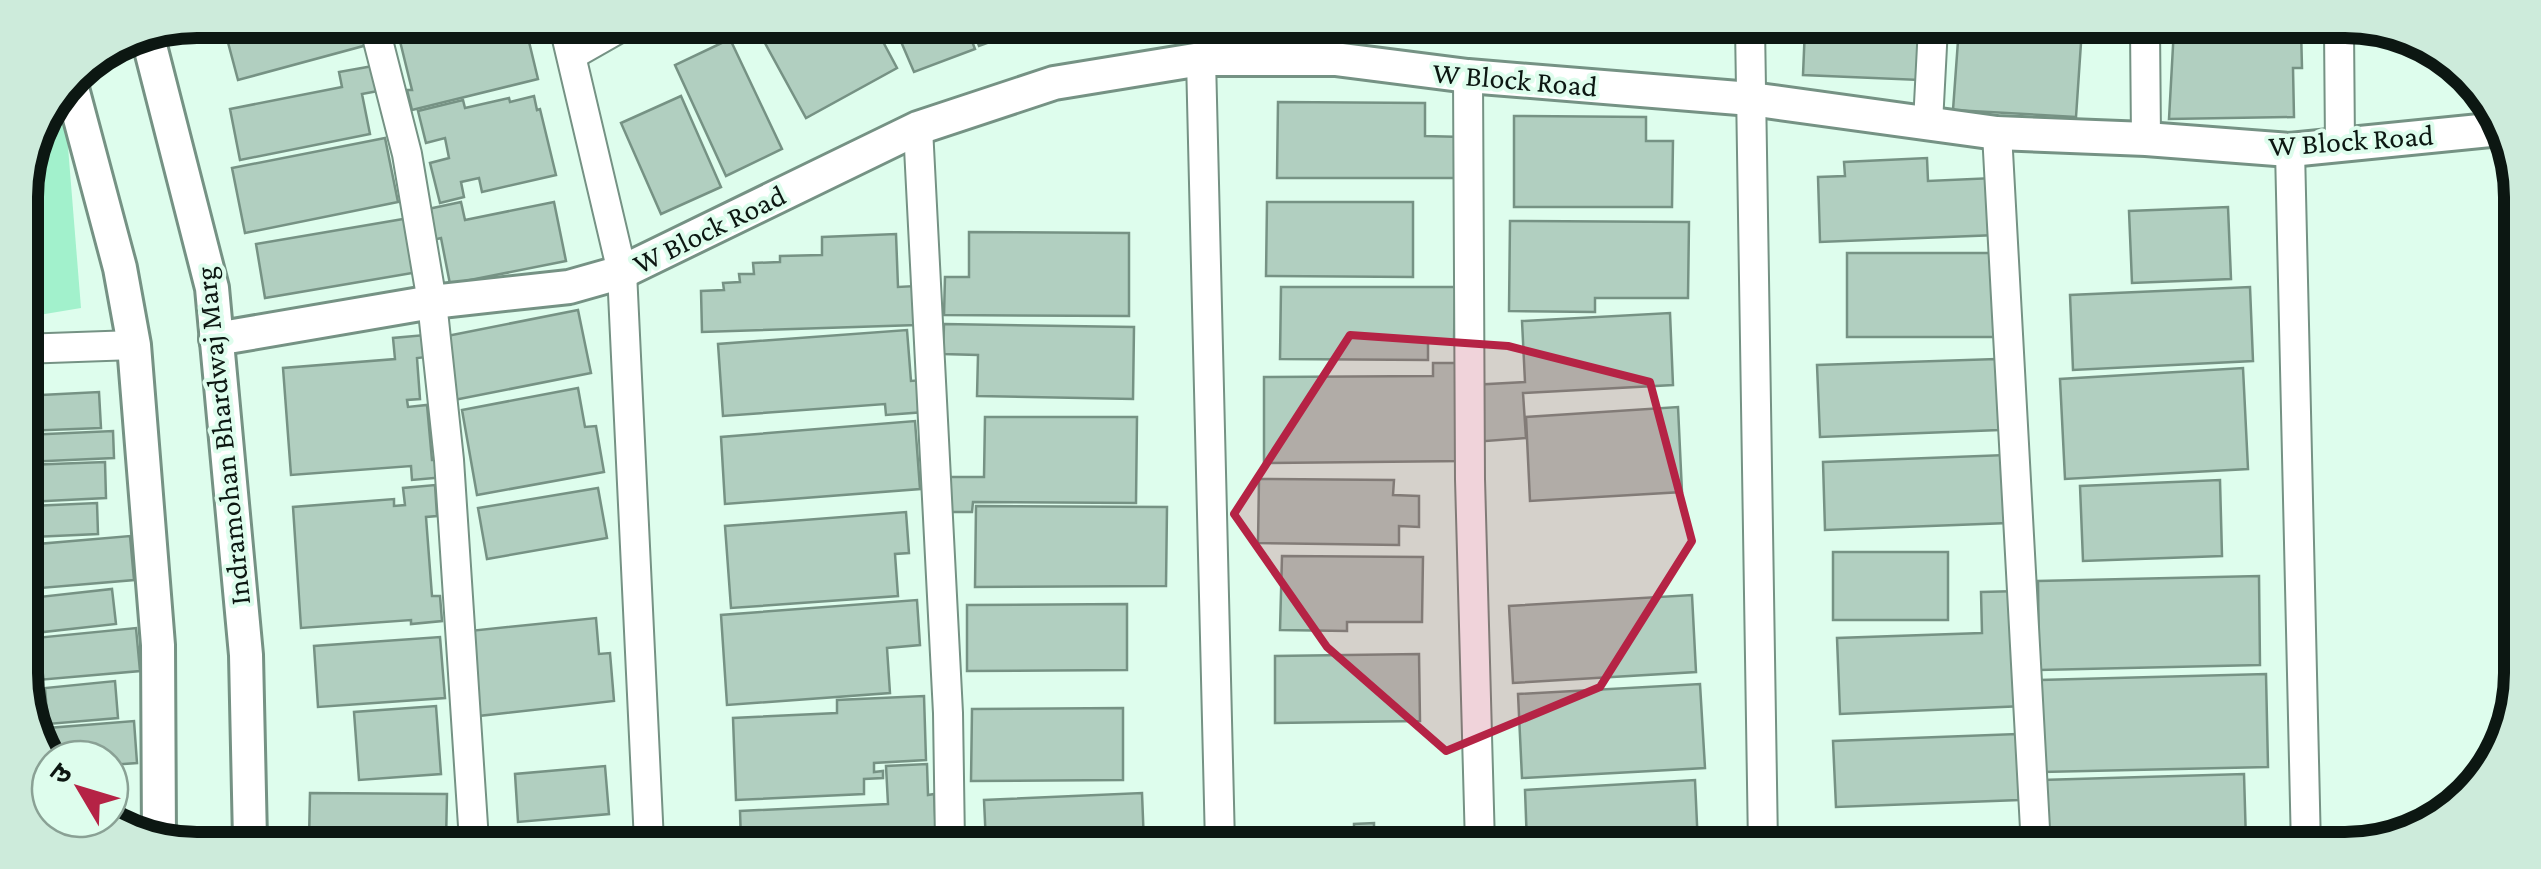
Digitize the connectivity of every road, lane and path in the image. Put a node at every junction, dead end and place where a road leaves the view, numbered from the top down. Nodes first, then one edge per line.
1 (378, 38) edge
2 (567, 38) edge
3 (602, 38) edge
4 (1750, 38) edge
5 (1932, 38) edge
6 (2144, 38) edge
7 (2339, 38) edge
8 (150, 46) edge
9 (572, 55) junction
10 (1201, 59) junction
11 (1468, 76) junction
12 (75, 95) edge
13 (1751, 99) junction
14 (1928, 123) junction
15 (2486, 124) edge
16 (918, 128) junction
17 (1997, 133) junction
18 (2146, 139) junction
19 (2340, 145) junction
20 (2290, 150) junction
21 (622, 272) junction
22 (432, 302) junction
23 (216, 338) junction
24 (134, 345) junction
25 (38, 348) edge
26 (159, 827) edge
27 (1480, 831) edge
28 (1763, 831) edge
29 (2035, 831) edge
30 (2306, 831) edge
31 (250, 832) edge
32 (473, 832) edge
33 (649, 832) edge
34 (950, 832) edge
35 (1220, 832) edge

1 - 22 street
2 - 9 street
3 - 9 street
4 - 13 street
5 - 14 street
6 - 18 street
7 - 19 street
8 - 23 street, Indramohan Bhardwaj Marg
9 - 21 street
10 - 11 street, W Block Road
10 - 16 street, W Block Road
10 - 35 street
11 - 13 street, W Block Road
11 - 27 street
12 - 24 street
13 - 14 street, W Block Road
13 - 28 street
14 - 17 street, W Block Road
15 - 19 street, W Block Road
16 - 21 street, W Block Road
16 - 34 street
17 - 18 street, W Block Road
17 - 29 street
18 - 20 street, W Block Road
19 - 20 street, W Block Road
20 - 30 street
21 - 22 street, W Block Road
21 - 33 street
22 - 23 street, W Block Road
22 - 32 street
23 - 31 street, Indramohan Bhardwaj Marg
24 - 25 street
24 - 26 street

